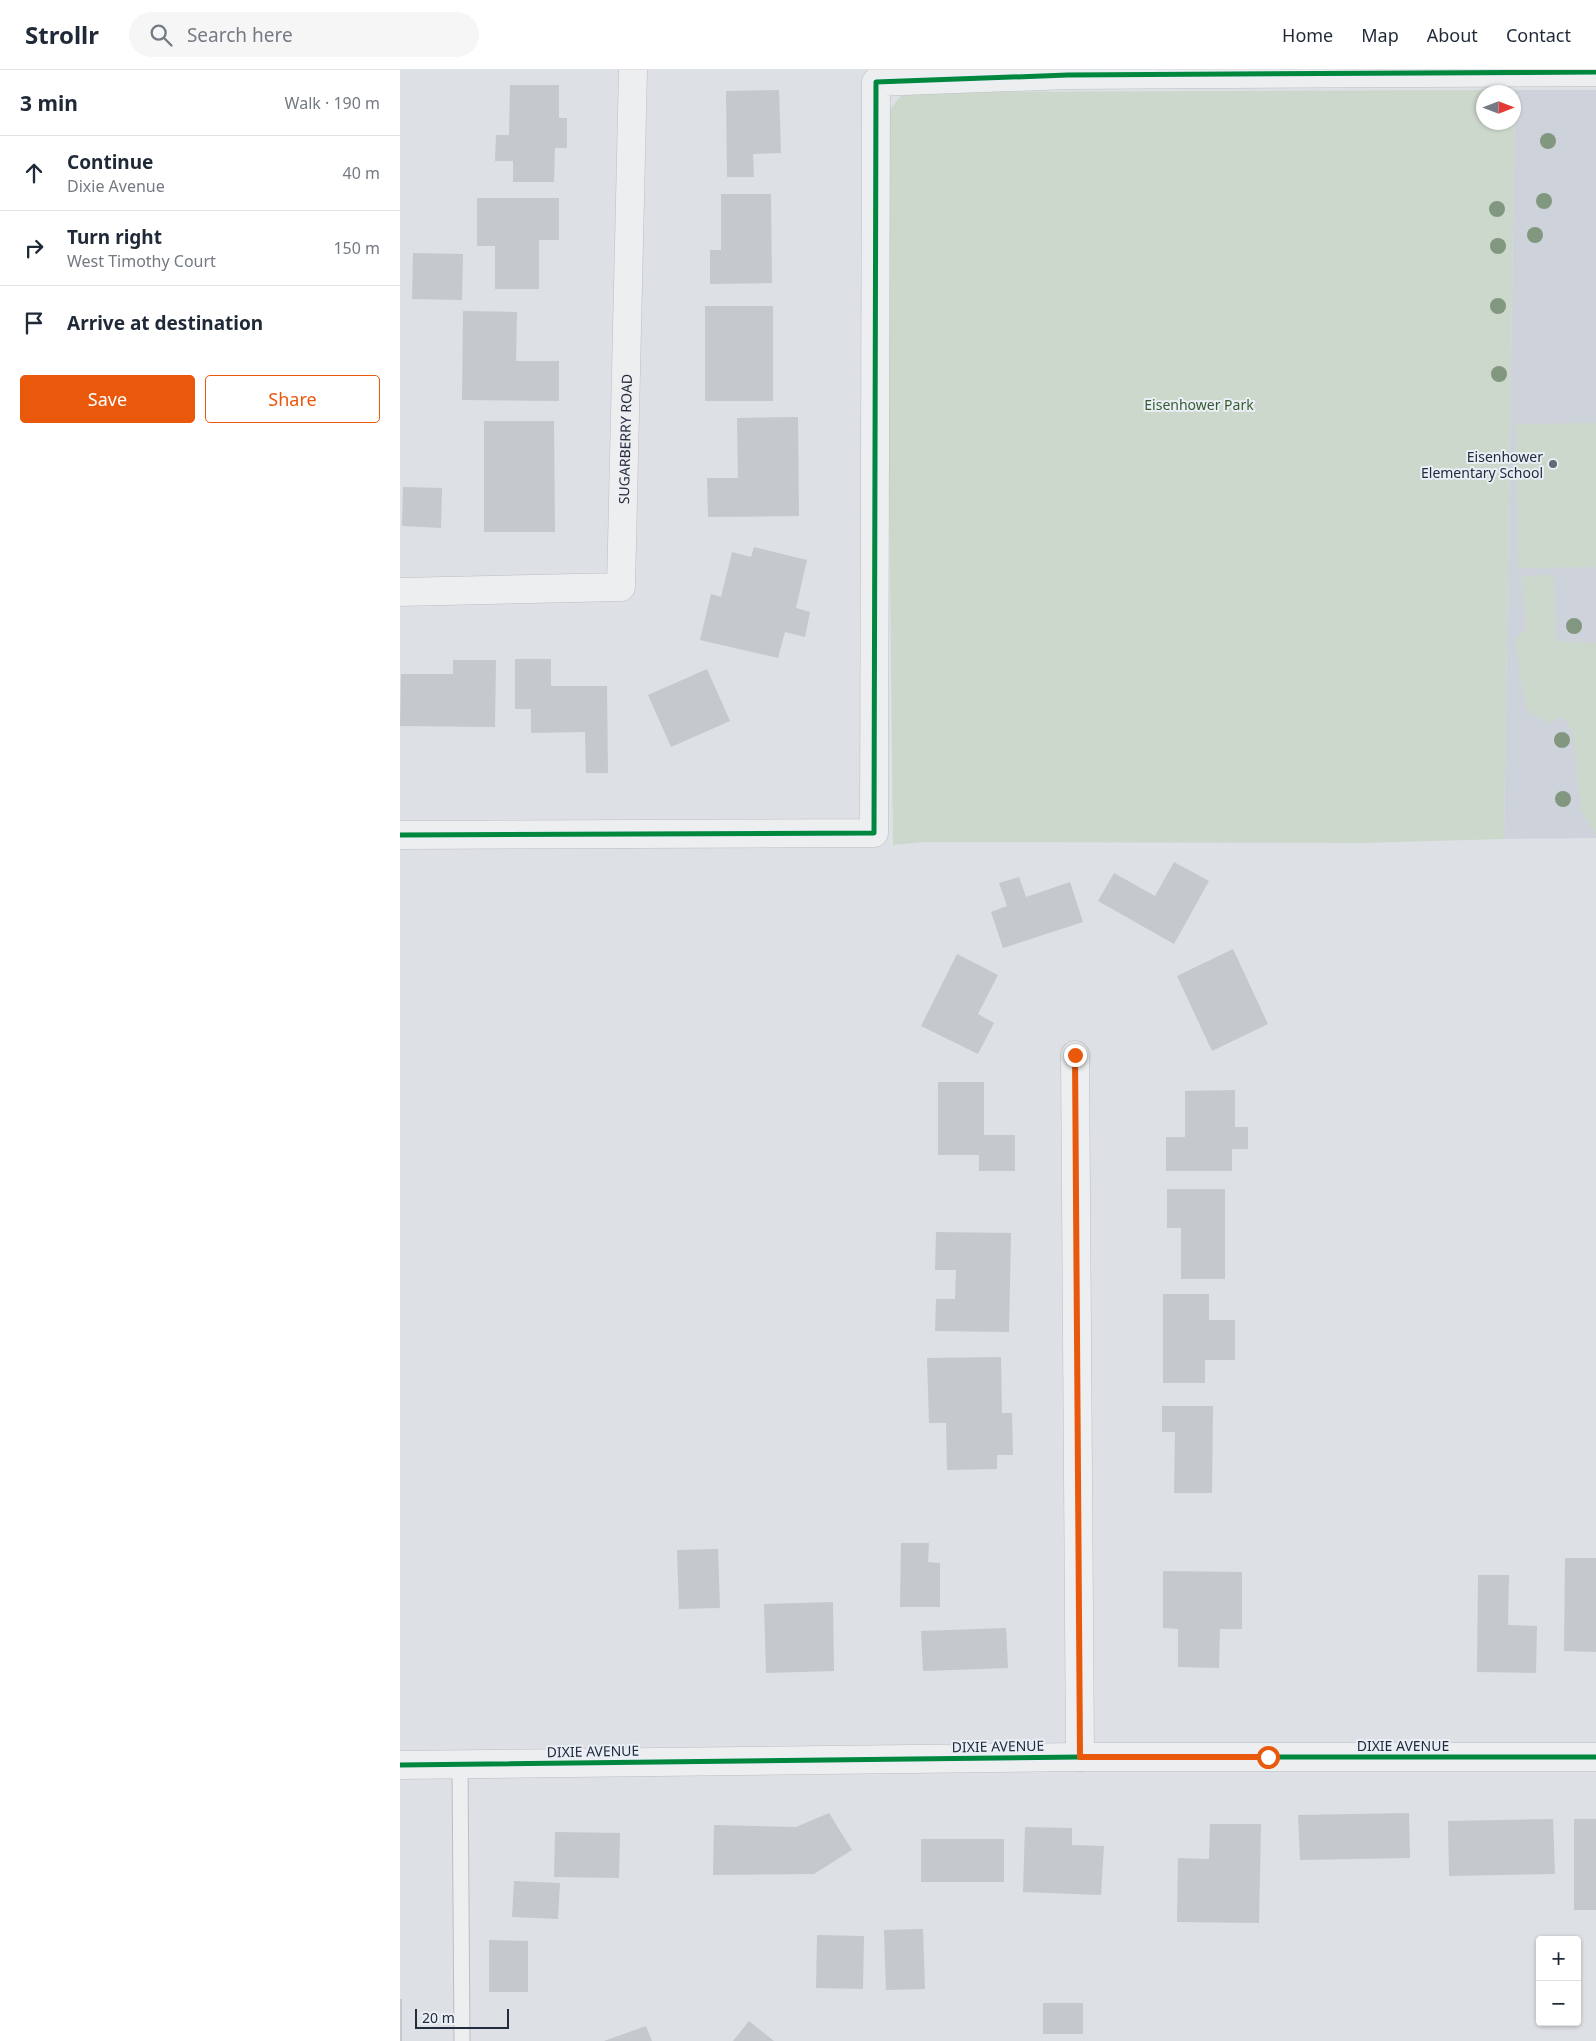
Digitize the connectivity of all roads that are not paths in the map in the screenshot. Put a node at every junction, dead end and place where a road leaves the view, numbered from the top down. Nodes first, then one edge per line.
1 (633, 70) edge
2 (1068, 72) edge
3 (1596, 72) edge
4 (400, 592) edge
5 (400, 835) edge
6 (1075, 1055) dead end
7 (1080, 1757) junction
8 (1596, 1757) edge
9 (460, 1764) junction
10 (400, 1765) edge
11 (462, 2041) edge

1 - 4 street, SUGARBERRY ROAD
2 - 3 street
2 - 5 street
6 - 7 street
7 - 8 street, DIXIE AVENUE
7 - 9 street, DIXIE AVENUE
9 - 10 street, DIXIE AVENUE
9 - 11 lane

